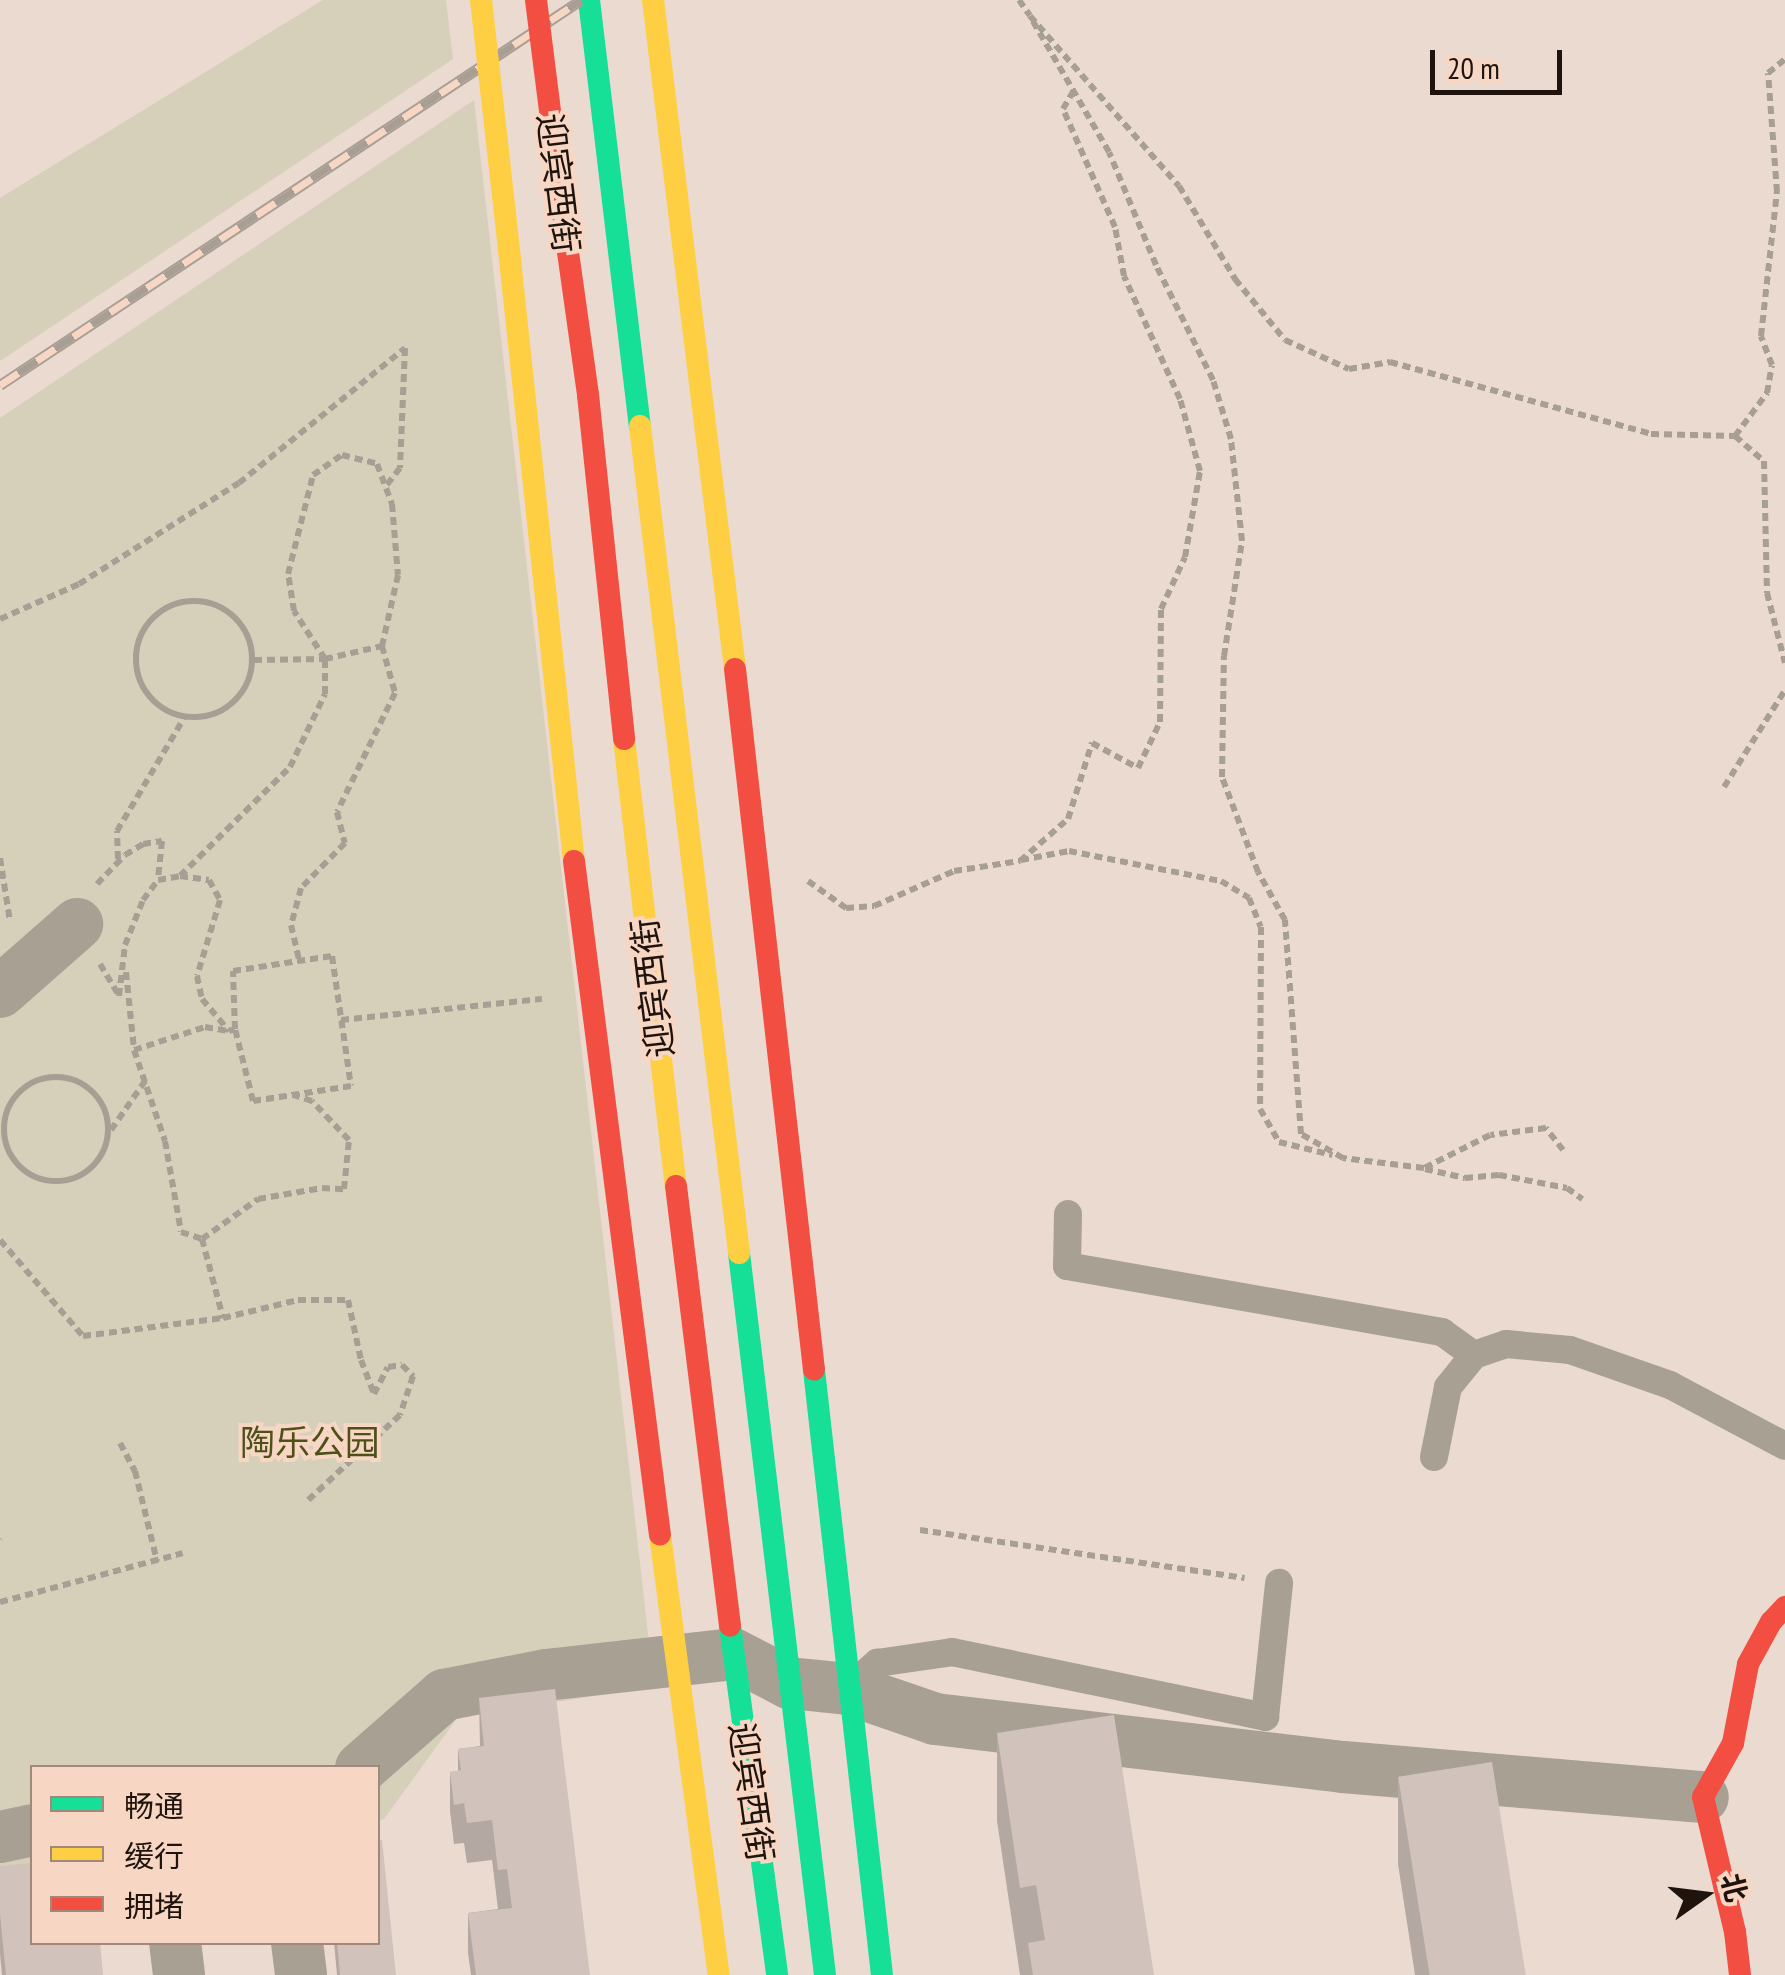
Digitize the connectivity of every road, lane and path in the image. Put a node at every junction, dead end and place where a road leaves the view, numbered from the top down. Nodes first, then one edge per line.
1 (481, 0) edge
2 (536, 0) edge
3 (589, 0) edge
4 (653, 0) edge
5 (1019, 0) edge
6 (1030, 16) junction
7 (1785, 59) edge
8 (1074, 91) junction
9 (701, 370) junction
10 (651, 377) junction
11 (588, 395) junction
12 (542, 401) junction
13 (1734, 436) junction
14 (385, 486) junction
15 (0, 618) edge
16 (382, 646) junction
17 (325, 659) junction
18 (254, 660) junction
19 (1785, 663) edge
20 (1785, 690) edge
21 (184, 718) junction
22 (1724, 787) dead end
23 (118, 860) junction
24 (1020, 861) junction
25 (180, 876) junction
26 (158, 880) junction
27 (743, 891) junction
28 (693, 894) junction
29 (626, 906) junction
30 (579, 910) junction
31 (76, 924) joint
32 (298, 962) junction
33 (0, 992) edge
34 (588, 994) junction
35 (340, 1020) junction
36 (232, 1030) junction
37 (134, 1050) junction
38 (146, 1080) junction
39 (292, 1095) junction
40 (110, 1130) junction
41 (1, 1136) edge
42 (1563, 1150) dead end
43 (1343, 1158) junction
44 (1424, 1168) junction
45 (1582, 1198) dead end
46 (1068, 1214) dead end
47 (0, 1240) edge
48 (202, 1240) junction
49 (223, 1318) junction
50 (1474, 1356) junction
51 (120, 1443) dead end
52 (1785, 1446) edge
53 (1434, 1457) dead end
54 (306, 1502) dead end
55 (920, 1530) dead end
56 (183, 1553) dead end
57 (157, 1560) junction
58 (1279, 1584) joint
59 (0, 1602) edge
60 (1785, 1607) edge
61 (732, 1654) junction
62 (674, 1664) junction
63 (789, 1683) junction
64 (848, 1689) junction
65 (364, 1765) edge
66 (1703, 1797) junction
67 (30, 1830) edge
68 (0, 1837) edge
69 (176, 1945) edge
70 (297, 1945) edge
71 (747, 1969) edge
72 (179, 1975) edge
73 (301, 1975) edge
74 (825, 1975) edge
75 (882, 1975) edge
76 (1740, 1975) edge

1 - 12 street, bridge
2 - 11 street, 迎宾西街, bridge
3 - 10 street, 迎宾西街
4 - 9 street
5 - 6 path
6 - 8 path
6 - 13 path
7 - 13 path
8 - 24 path
8 - 43 path
9 - 10 street
9 - 27 street
10 - 28 street, 迎宾西街
11 - 12 street
11 - 29 street, 迎宾西街
12 - 30 street
13 - 19 path
14 - 15 path
14 - 16 path
14 - 17 path
16 - 17 path
16 - 32 path
17 - 18 path
17 - 25 path
18 - 21 path
18 - 21 path
20 - 22 path
21 - 23 path
23 - 26 path
23 - 31 path
24 - 27 path
24 - 43 path
25 - 26 path
25 - 36 path
26 - 37 path
27 - 28 street
27 - 64 street
28 - 63 street, 迎宾西街
29 - 30 street
29 - 61 street, 迎宾西街
30 - 34 street
31 - 33 street
32 - 35 path
32 - 36 path
34 - 35 path
34 - 62 street
35 - 39 path
36 - 37 path
36 - 39 path
37 - 38 path
38 - 40 path
38 - 48 path
39 - 48 path
40 - 41 path
40 - 41 path
42 - 44 path
43 - 44 path
44 - 45 path
46 - 50 lane
47 - 49 path
48 - 49 path
49 - 54 path
50 - 52 lane
50 - 53 lane
51 - 57 path
55 - 58 path
56 - 57 path
57 - 59 path
58 - 64 lane
60 - 66 street
61 - 62 street
61 - 63 street
61 - 71 street, 迎宾西街
62 - 65 street
62 - 71 street
63 - 64 street
63 - 74 street, 迎宾西街
64 - 66 street
64 - 75 street
66 - 76 street
67 - 68 street
69 - 72 street
70 - 73 street

